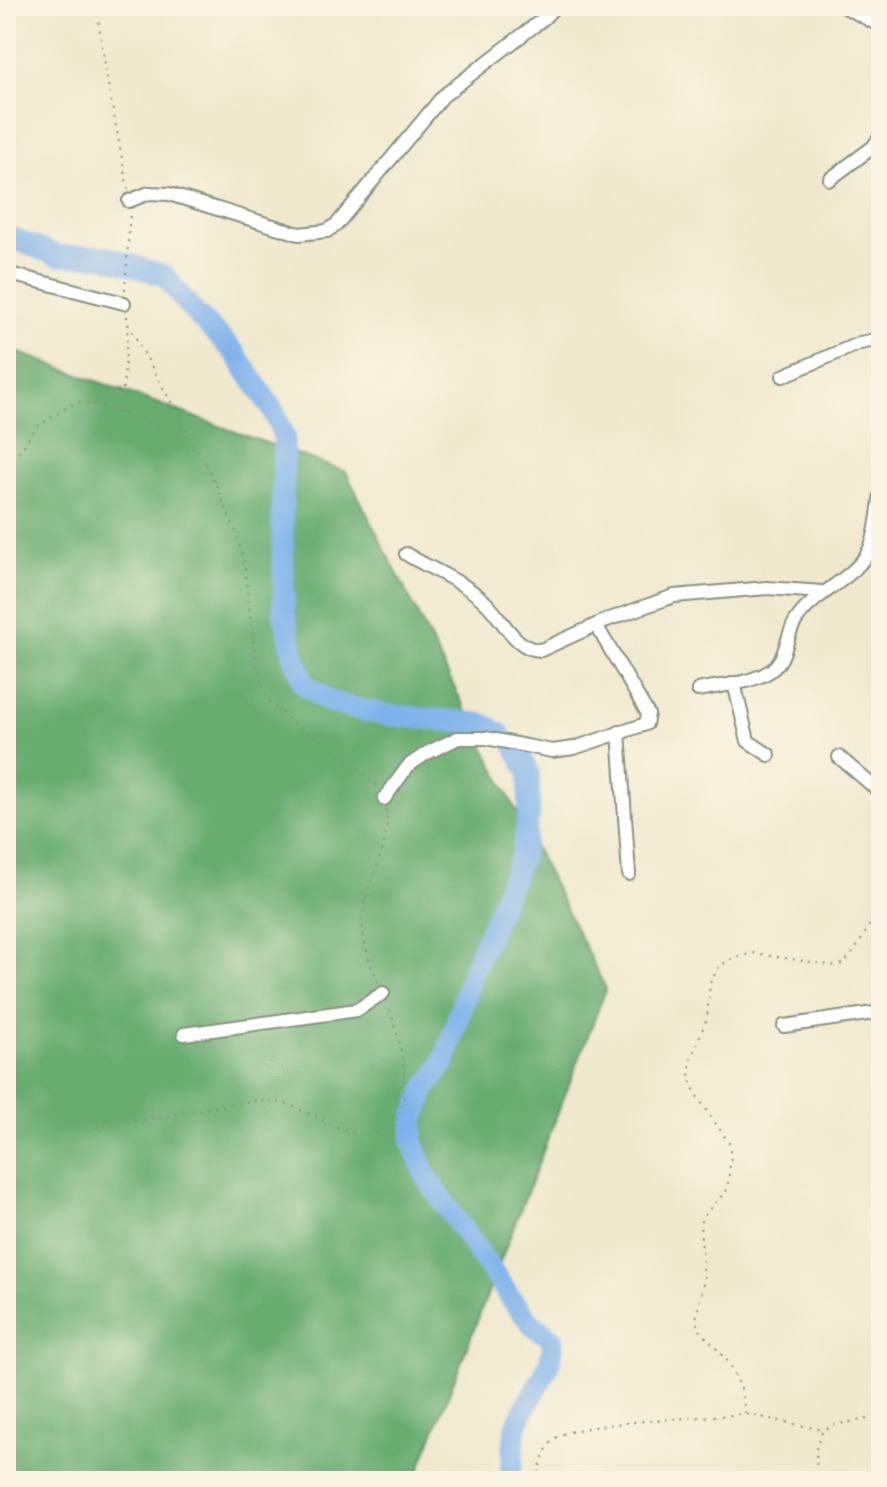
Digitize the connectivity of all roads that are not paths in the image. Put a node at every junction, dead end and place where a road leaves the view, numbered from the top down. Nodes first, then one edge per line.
1 (843, 6) edge
2 (550, 12) edge
3 (881, 26) edge
4 (881, 136) edge
5 (830, 179) dead end
6 (129, 201) road end
7 (6, 273) edge
8 (124, 303) road end
9 (881, 339) edge
10 (783, 376) dead end
11 (881, 493) edge
12 (406, 554) dead end
13 (822, 592) junction
14 (596, 625) junction
15 (734, 683) junction
16 (698, 690) dead end
17 (619, 732) junction
18 (769, 755) dead end
19 (839, 757) dead end
20 (881, 793) edge
21 (384, 799) road end
22 (629, 874) dead end
23 (383, 993) road end
24 (881, 1012) edge
25 (784, 1026) dead end
26 (184, 1034) dead end

1 - 3 street
2 - 6 street
4 - 5 street
7 - 8 street
9 - 10 street
11 - 13 street
12 - 14 street
13 - 14 street
13 - 15 street
14 - 17 street
15 - 16 street
15 - 18 street
17 - 21 street
17 - 22 street
19 - 20 street
23 - 26 street
24 - 25 street

